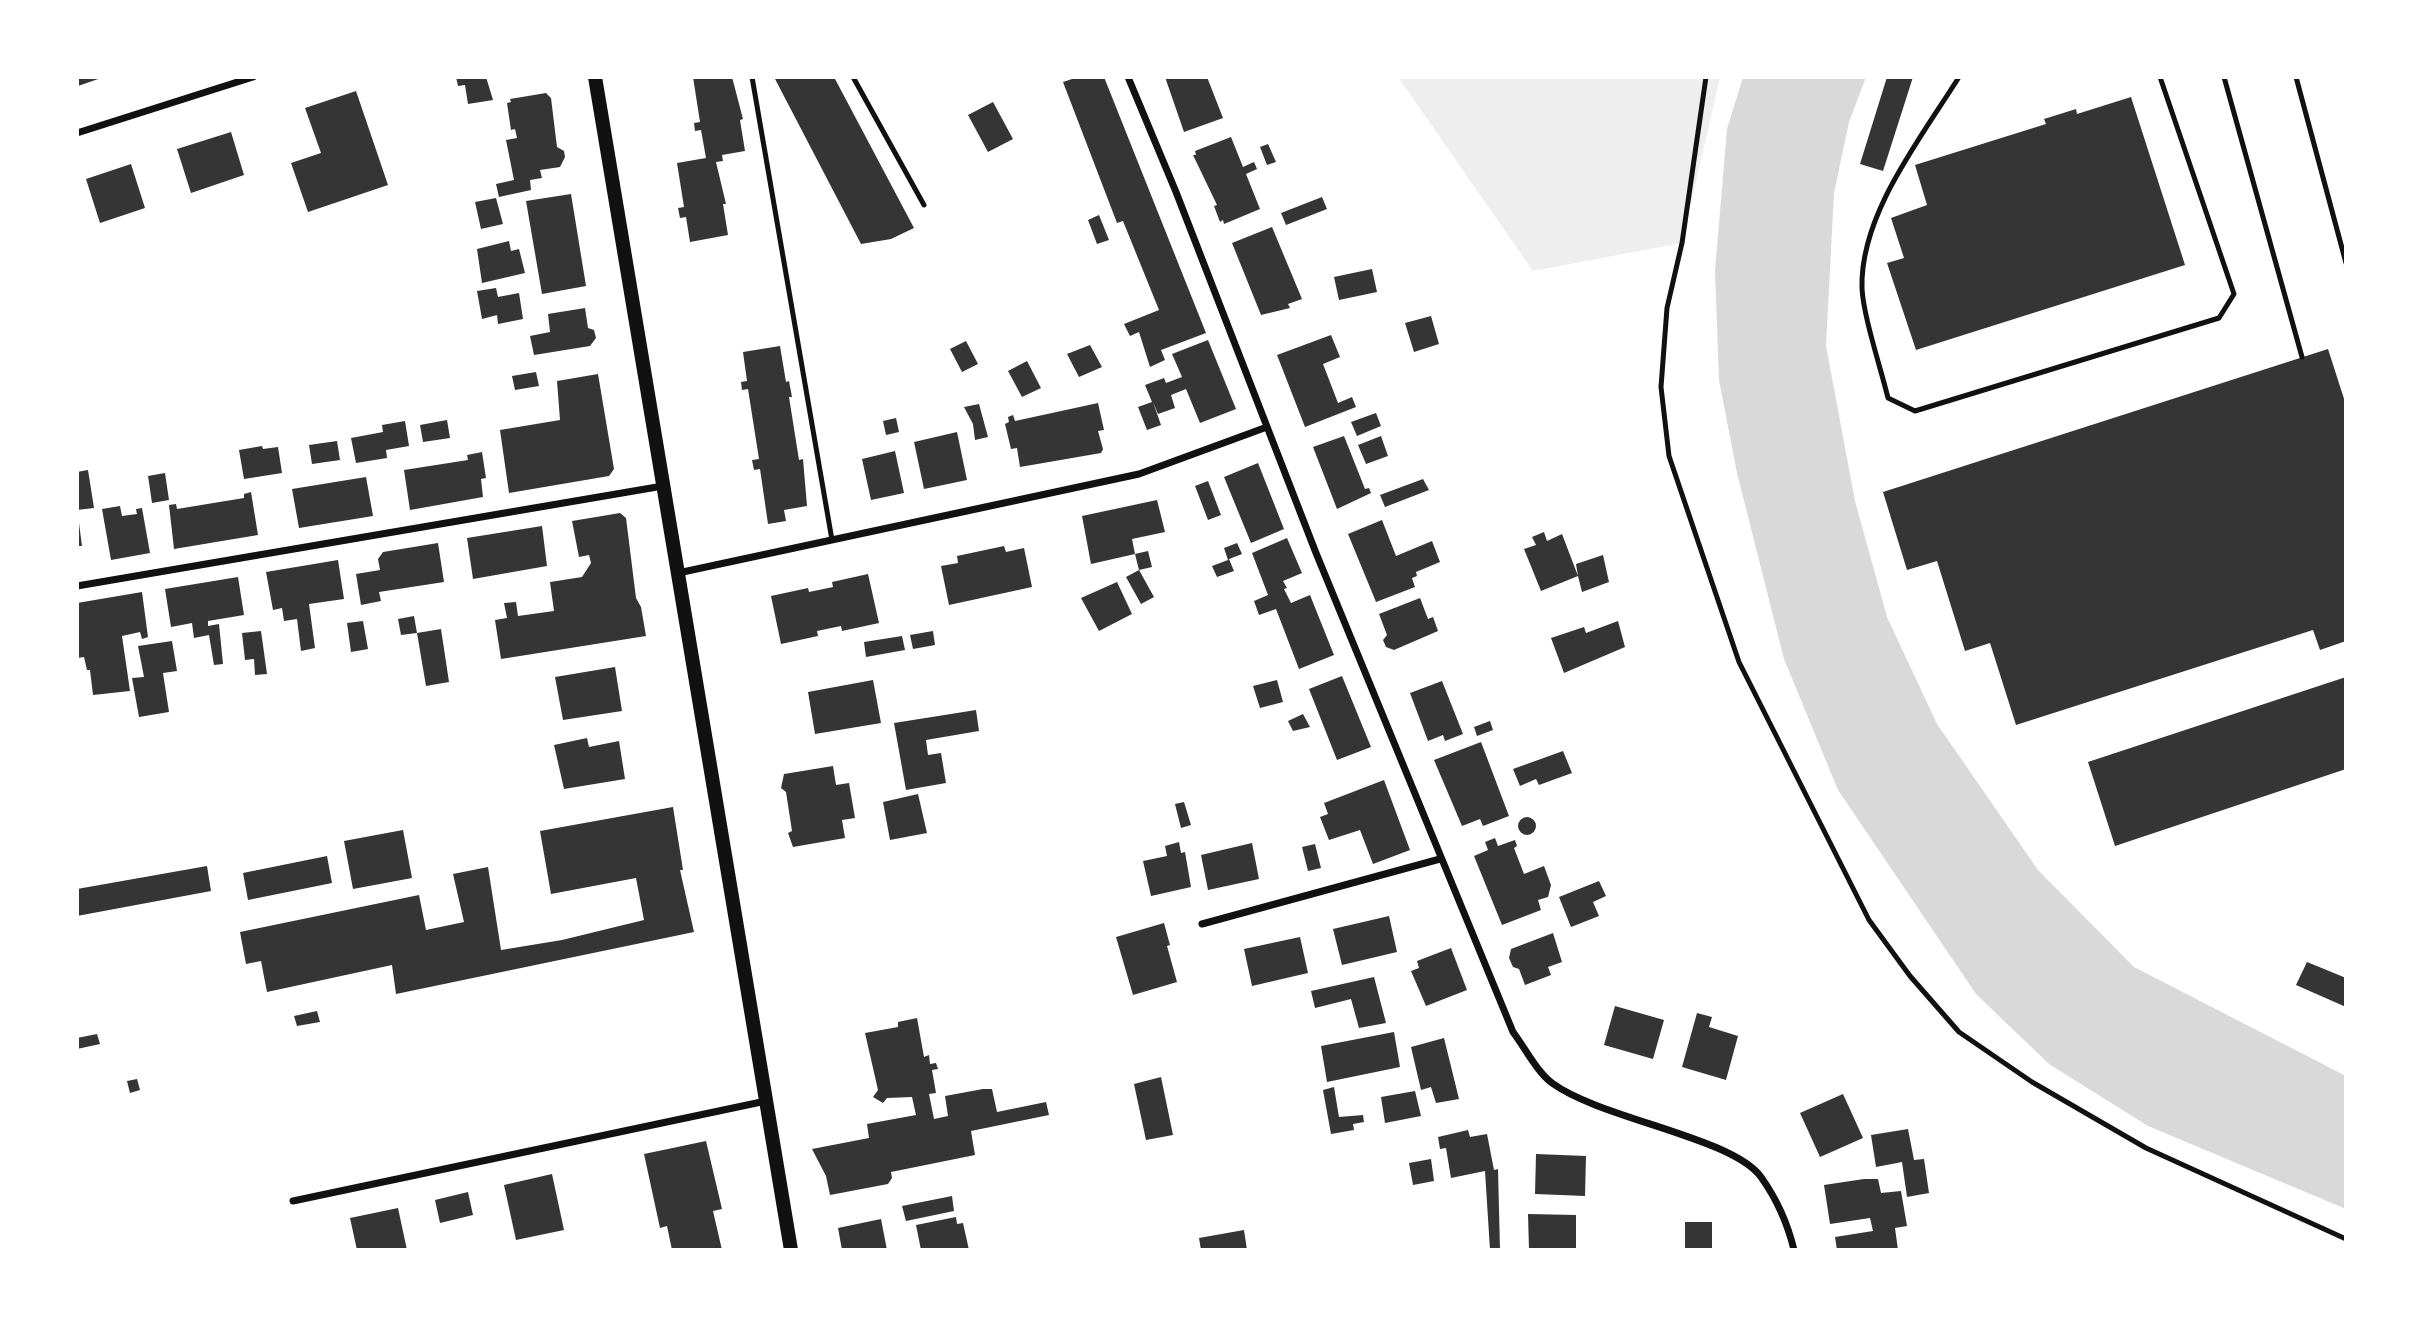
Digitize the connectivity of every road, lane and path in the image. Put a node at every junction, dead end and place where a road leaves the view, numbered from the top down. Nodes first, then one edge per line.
1 (217, 77) edge
2 (253, 77) edge
3 (595, 77) edge
4 (752, 77) edge
5 (853, 77) edge
6 (1128, 77) edge
7 (1706, 77) edge
8 (1959, 77) edge
9 (2160, 77) edge
10 (2224, 77) edge
11 (2296, 77) edge
12 (220, 88) junction
13 (77, 133) edge
14 (923, 205) dead end
15 (2346, 263) edge
16 (2302, 358) dead end
17 (1267, 427) junction
18 (663, 486) junction
19 (832, 540) junction
20 (677, 573) junction
21 (77, 586) edge
22 (1440, 859) junction
23 (1202, 924) dead end
24 (766, 1101) junction
25 (293, 1201) dead end
26 (2346, 1239) edge
27 (790, 1250) edge
28 (1794, 1250) edge

1 - 12 street
2 - 12 street
3 - 18 main road
4 - 19 lane
5 - 14 lane
6 - 17 street
7 - 26 lane
8 - 9 lane
10 - 16 lane
11 - 15 lane
12 - 13 street
17 - 19 street
17 - 22 street
18 - 20 main road
18 - 21 street
19 - 20 street
20 - 24 main road
22 - 23 street
22 - 28 street
24 - 25 street
24 - 27 main road

